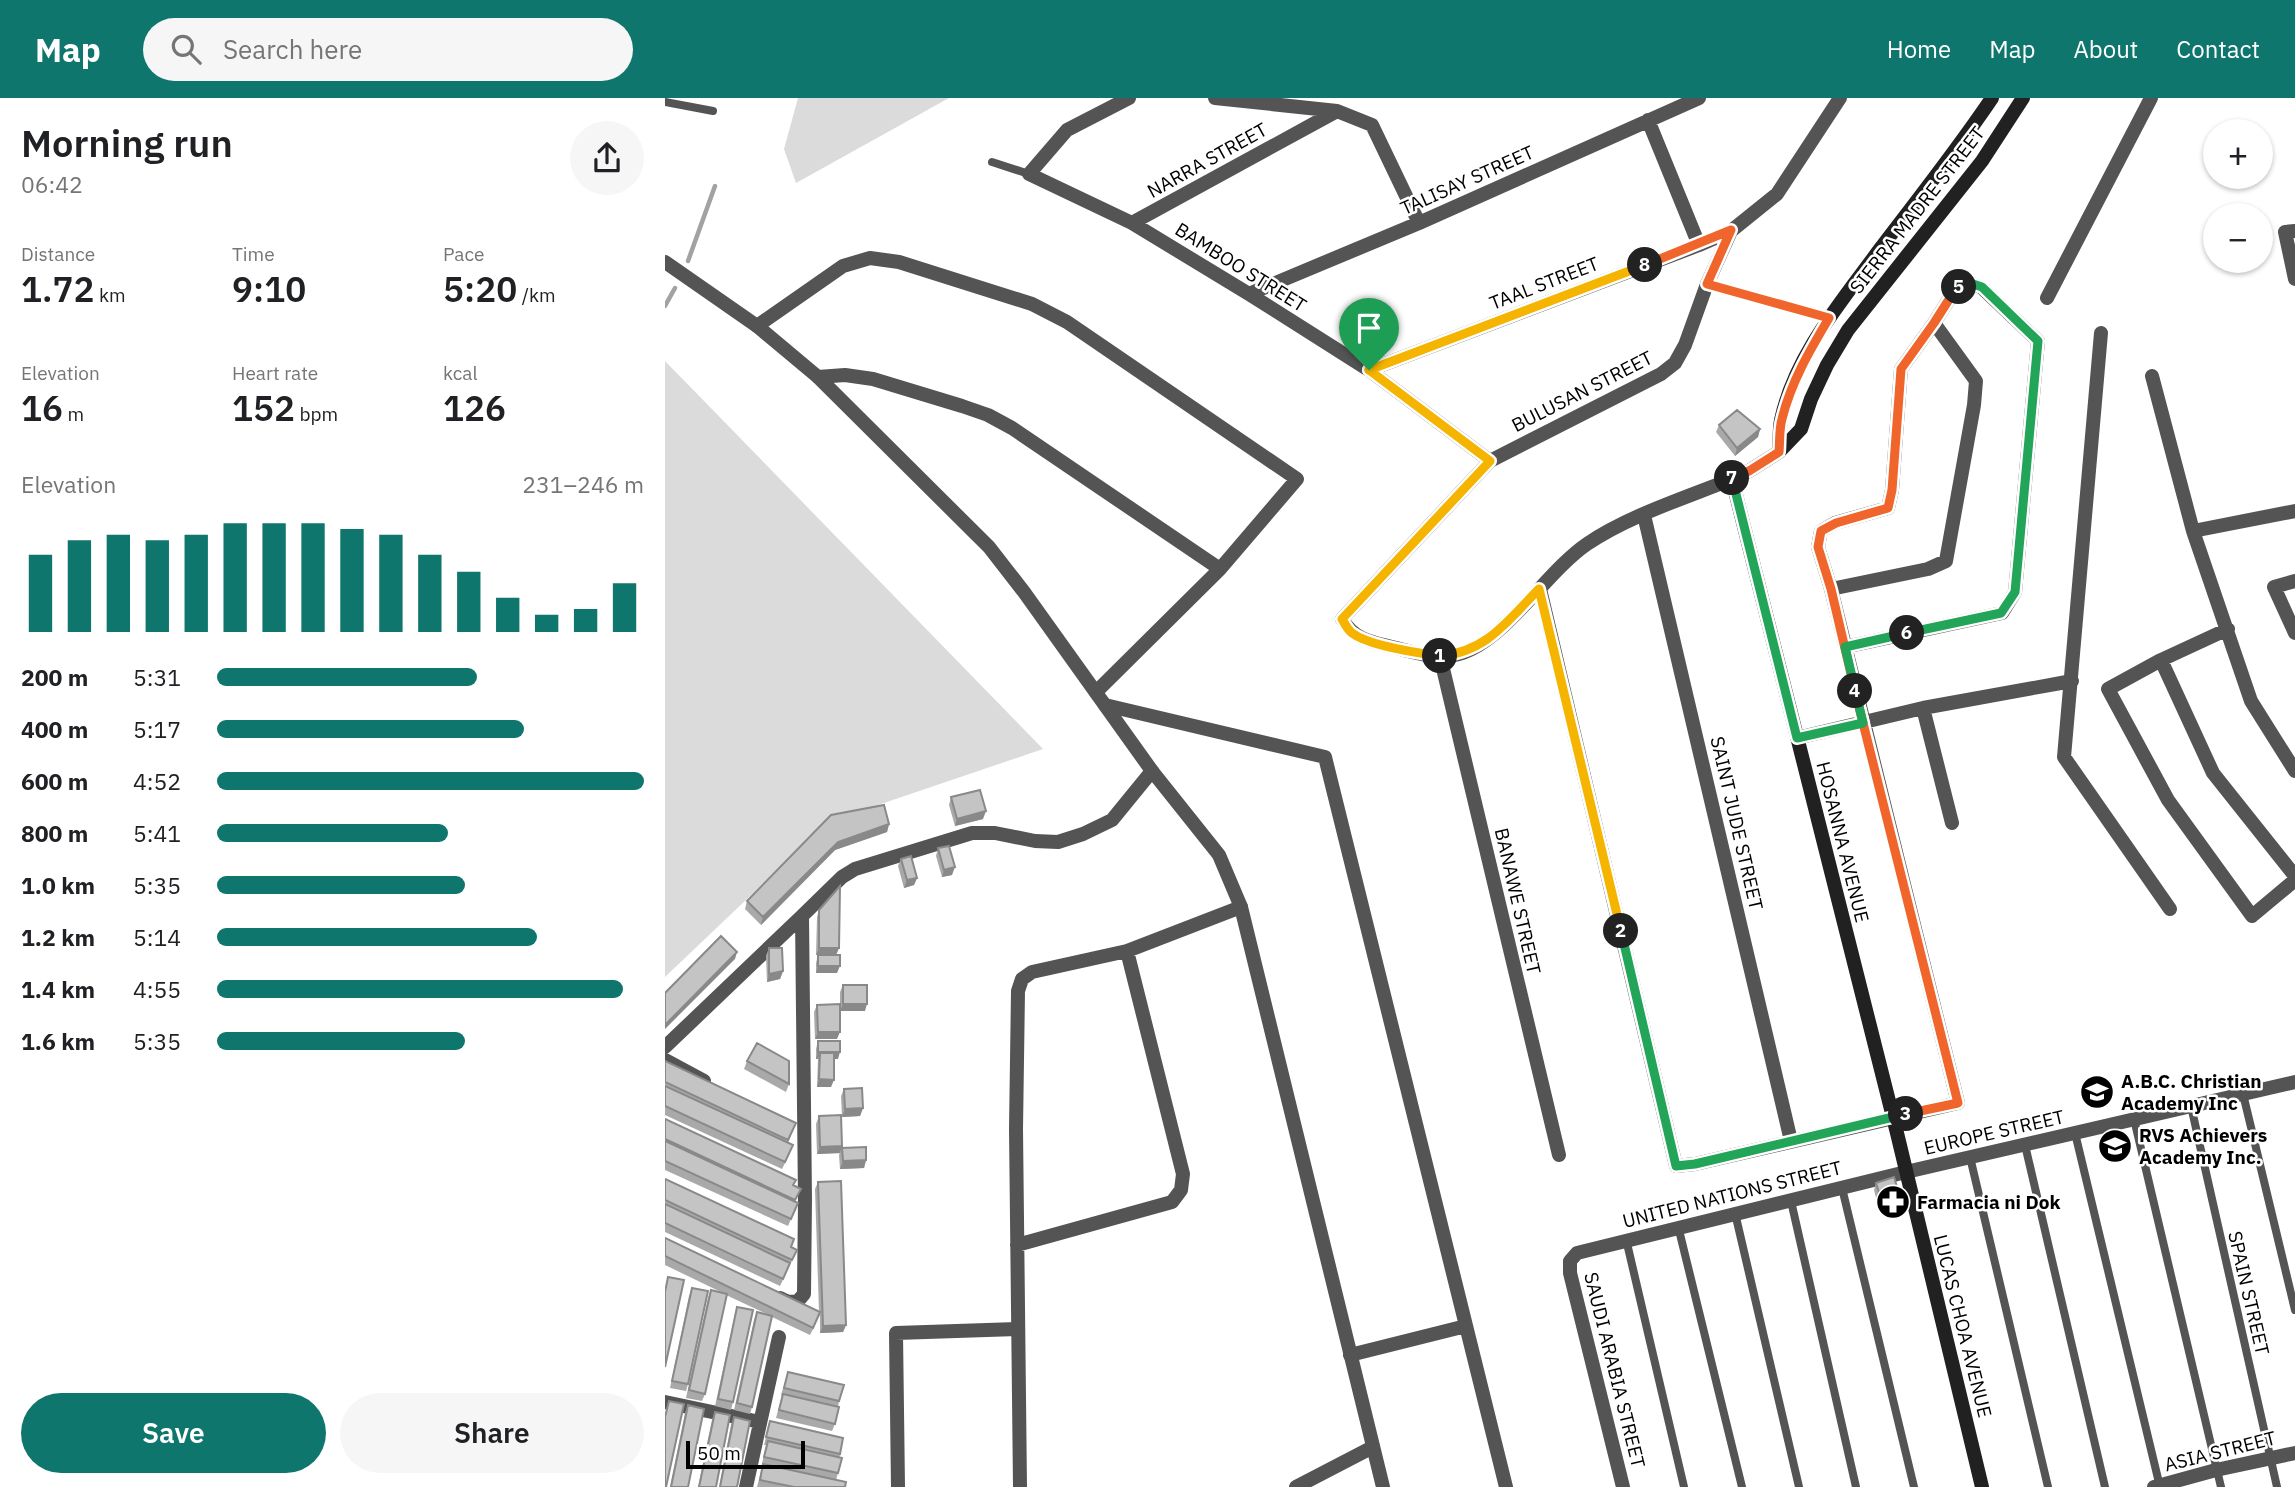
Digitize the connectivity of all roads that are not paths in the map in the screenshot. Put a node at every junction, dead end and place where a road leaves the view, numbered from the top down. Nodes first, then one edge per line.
1 (1129, 98) edge
2 (1215, 98) edge
3 (1699, 98) edge
4 (1840, 98) edge
5 (1992, 98) edge
6 (2023, 98) edge
7 (2151, 98) edge
8 (665, 102) edge
9 (713, 111) dead end
10 (1337, 111) junction
11 (1648, 120) junction
12 (992, 162) dead end
13 (1029, 174) junction
14 (1903, 219) junction
15 (1132, 223) junction
16 (1419, 223) junction
17 (1731, 230) junction
18 (2290, 231) edge
19 (1924, 235) junction
20 (1699, 245) junction
21 (665, 262) edge
22 (2295, 279) edge
23 (1707, 284) junction
24 (1249, 294) junction
25 (2047, 298) dead end
26 (1829, 318) junction
27 (1934, 323) junction
28 (757, 326) junction
29 (2101, 333) dead end
30 (1369, 370) junction
31 (2152, 376) dead end
32 (818, 377) junction
33 (1779, 452) junction
34 (1490, 461) junction
35 (1732, 479) junction
36 (2295, 511) edge
37 (1644, 515) junction
38 (2193, 531) junction
39 (1220, 569) junction
40 (2295, 581) edge
41 (1539, 589) junction
42 (1831, 589) junction
43 (1342, 619) joint
44 (2228, 629) junction
45 (2295, 633) edge
46 (1845, 647) junction
47 (1440, 656) junction
48 (2161, 660) junction
49 (2072, 681) junction
50 (1100, 699) junction
51 (1923, 708) junction
52 (1863, 723) junction
53 (1797, 738) junction
54 (1152, 771) junction
55 (2295, 771) edge
56 (1952, 823) dead end
57 (2295, 878) edge
58 (1241, 907) junction
59 (2170, 909) dead end
60 (802, 916) junction
61 (1127, 951) junction
62 (665, 1047) edge
63 (665, 1059) edge
64 (2295, 1082) edge
65 (712, 1085) edge
66 (2243, 1094) junction
67 (2190, 1106) junction
68 (1893, 1117) junction
69 (2134, 1119) junction
70 (1897, 1133) joint
71 (2075, 1133) junction
72 (1791, 1141) junction
73 (2025, 1145) junction
74 (1559, 1155) dead end
75 (1970, 1157) junction
76 (1906, 1172) junction
77 (1842, 1188) junction
78 (1791, 1201) junction
79 (1735, 1213) junction
80 (1678, 1226) junction
81 (1626, 1240) junction
82 (1017, 1245) junction
83 (1570, 1261) joint
84 (764, 1290) edge
85 (2295, 1310) edge
86 (1466, 1326) junction
87 (1017, 1329) junction
88 (779, 1337) dead end
89 (1350, 1354) junction
90 (665, 1402) edge
91 (760, 1422) junction
92 (1373, 1447) junction
93 (2295, 1452) edge
94 (2269, 1457) junction
95 (2216, 1470) junction
96 (746, 1487) edge
97 (898, 1487) edge
98 (1020, 1487) edge
99 (1296, 1487) edge
100 (1383, 1487) edge
101 (1506, 1487) edge
102 (1623, 1487) edge
103 (1684, 1487) edge
104 (1742, 1487) edge
105 (1799, 1487) edge
106 (1856, 1487) edge
107 (1914, 1487) edge
108 (1982, 1487) edge
109 (2048, 1487) edge
110 (2105, 1487) edge
111 (2158, 1487) edge
112 (2221, 1487) edge
113 (2277, 1487) edge

1 - 13 street
2 - 10 street
3 - 11 street, TALISAY STREET
4 - 17 street, BULUSAN STREET
5 - 14 main road, SIERRA MADRE STREET
6 - 19 main road, SIERRA MADRE STREET
7 - 25 street
8 - 9 lane
10 - 15 street, NARRA STREET
10 - 16 street
11 - 16 street, TALISAY STREET
11 - 20 street
12 - 13 lane
13 - 15 street, BAMBOO STREET
14 - 19 main road
14 - 26 main road, SIERRA MADRE STREET
15 - 24 street, BAMBOO STREET
16 - 24 street, TALISAY STREET
17 - 20 street, TAAL STREET
17 - 23 street, BULUSAN STREET
18 - 22 street
19 - 33 main road, SIERRA MADRE STREET
20 - 30 street, TAAL STREET
21 - 28 street
23 - 26 lane
23 - 34 street, BULUSAN STREET
24 - 30 street, BAMBOO STREET
26 - 33 main road, SIERRA MADRE STREET
27 - 42 street
27 - 42 street
27 - 46 street
28 - 32 street
28 - 39 street
29 - 49 street
30 - 34 street, BAMBOO STREET
31 - 38 street
32 - 39 street
32 - 50 street
33 - 35 main road, SIERRA MADRE STREET
34 - 43 street, BULUSAN STREET
35 - 37 street, SIERRA MADRE STREET
35 - 53 main road, HOSANNA AVENUE
36 - 38 street
37 - 41 street, SIERRA MADRE STREET
37 - 72 street, SAINT JUDE STREET
38 - 44 street
39 - 50 street
40 - 45 street
41 - 47 street, SIERRA MADRE STREET
41 - 72 street
42 - 46 street
43 - 47 street, SIERRA MADRE STREET
44 - 48 street
44 - 55 street
46 - 52 street
47 - 74 street, BANAWE STREET
48 - 57 street
48 - 57 street
49 - 51 street
49 - 59 street
50 - 54 street
50 - 86 street
51 - 52 street
51 - 56 street
52 - 53 street
52 - 68 street
53 - 68 main road, HOSANNA AVENUE
54 - 58 street
54 - 60 street
58 - 61 street
58 - 89 street
60 - 62 street
60 - 84 street
61 - 82 street
61 - 82 street
63 - 65 street
64 - 66 street, EUROPE STREET
66 - 67 street, EUROPE STREET
66 - 85 lane
67 - 69 street, EUROPE STREET
67 - 94 lane, SPAIN STREET
68 - 70 main road, HOSANNA AVENUE
68 - 72 street
69 - 71 street, EUROPE STREET
69 - 95 lane
70 - 76 main road, LUCAS CHOA AVENUE
71 - 73 street, EUROPE STREET
71 - 111 lane
73 - 75 street, EUROPE STREET
73 - 110 lane
75 - 76 street, EUROPE STREET
75 - 109 lane
76 - 77 street, UNITED NATIONS STREET
76 - 108 main road, LUCAS CHOA AVENUE
77 - 78 street, UNITED NATIONS STREET
77 - 107 lane
78 - 79 street, UNITED NATIONS STREET
78 - 106 lane
79 - 80 street, UNITED NATIONS STREET
79 - 105 lane
80 - 81 street, UNITED NATIONS STREET
80 - 104 lane
81 - 83 street, UNITED NATIONS STREET
81 - 103 lane
82 - 87 street
83 - 102 street, SAUDI ARABIA STREET
86 - 89 street
86 - 101 street
87 - 97 street
87 - 98 street
88 - 91 street
89 - 92 street
90 - 91 street
91 - 96 street
92 - 99 street
92 - 100 street
93 - 94 street, ASIA STREET
94 - 95 street, ASIA STREET
94 - 113 lane, SPAIN STREET
95 - 111 street, ASIA STREET
95 - 112 lane

